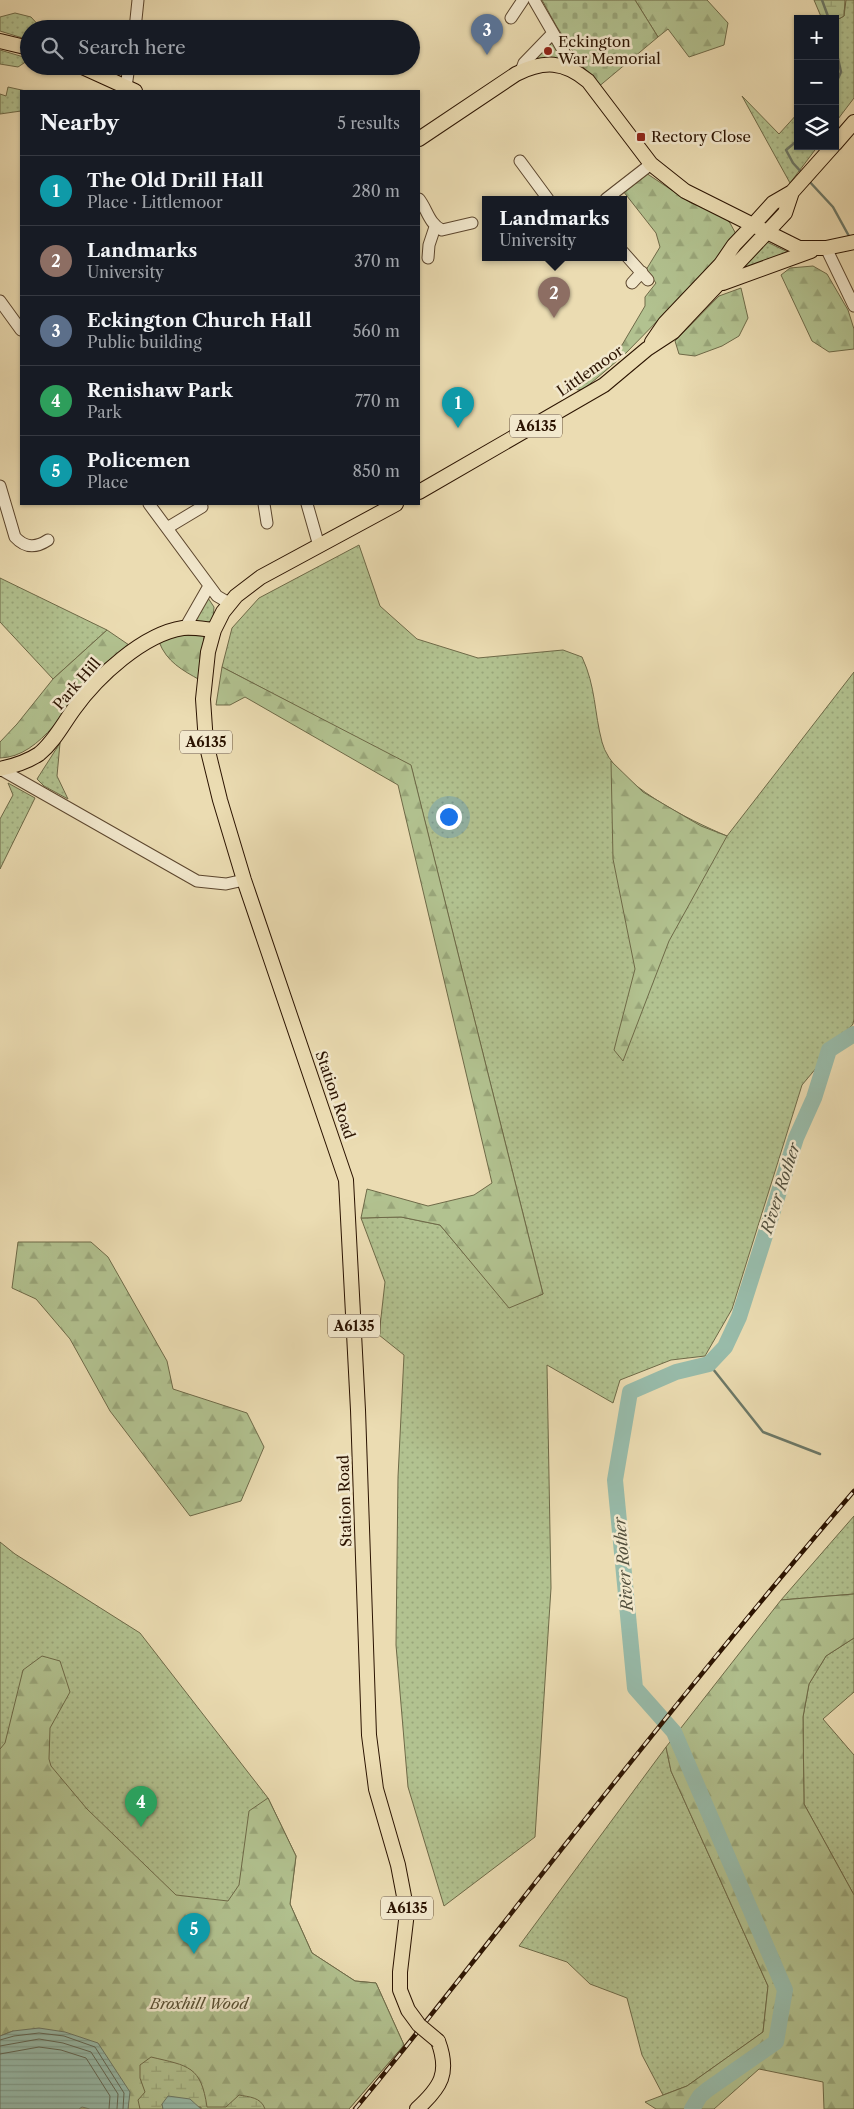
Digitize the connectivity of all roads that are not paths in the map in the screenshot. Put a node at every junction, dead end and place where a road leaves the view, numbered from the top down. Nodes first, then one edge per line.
1 (138, 0) edge
2 (523, 0) edge
3 (534, 0) edge
4 (511, 18) dead end
5 (136, 20) edge
6 (553, 33) junction
7 (0, 41) edge
8 (20, 46) edge
9 (521, 71) junction
10 (575, 71) junction
11 (100, 75) edge
12 (129, 75) edge
13 (130, 89) edge
14 (854, 122) edge
15 (420, 138) edge
16 (839, 139) edge
17 (830, 150) edge
18 (520, 161) dead end
19 (652, 164) junction
20 (792, 192) junction
21 (546, 196) edge
22 (610, 196) edge
23 (420, 200) edge
24 (472, 223) dead end
25 (753, 225) junction
26 (435, 227) junction
27 (767, 232) junction
28 (854, 242) edge
29 (822, 249) junction
30 (627, 256) edge
31 (428, 258) dead end
32 (721, 264) junction
33 (632, 283) dead end
34 (718, 285) junction
35 (0, 301) edge
36 (854, 306) edge
37 (20, 329) edge
38 (647, 349) junction
39 (0, 486) edge
40 (420, 491) edge
41 (150, 505) edge
42 (264, 505) edge
43 (307, 505) edge
44 (394, 505) edge
45 (202, 507) dead end
46 (267, 523) dead end
47 (166, 528) junction
48 (48, 540) dead end
49 (319, 546) junction
50 (210, 586) junction
51 (229, 604) junction
52 (185, 628) junction
53 (214, 630) junction
54 (0, 769) edge
55 (244, 880) junction
56 (417, 2109) edge

1 - 5 street
2 - 4 street
3 - 6 street
6 - 9 street
6 - 10 street
7 - 8 main road
9 - 10 main road
9 - 15 main road
10 - 19 main road
11 - 13 main road
12 - 13 street
14 - 16 main road, A6135
17 - 20 main road, A6135
18 - 21 street
19 - 22 street
19 - 25 main road
20 - 25 main road, A6135
20 - 27 main road, A6135
23 - 26 street
24 - 26 street
25 - 27 main road
25 - 32 main road, Littlemoor / A6135
26 - 31 street
27 - 29 main road
27 - 32 main road, A6135
27 - 34 main road, Littlemoor / A6135
28 - 29 main road
29 - 34 main road
29 - 36 street
30 - 33 street
32 - 38 main road, Littlemoor / A6135
34 - 38 main road, Littlemoor / A6135
35 - 37 street
38 - 40 main road, Littlemoor / A6135
39 - 48 street
41 - 47 street
42 - 46 street
43 - 49 street
44 - 49 main road, A6135
45 - 47 street
47 - 50 street
49 - 51 main road, A6135
50 - 51 street
50 - 52 street
51 - 53 main road, A6135
52 - 53 main road, Park Hill
52 - 54 main road, Park Hill
53 - 55 main road, A6135
54 - 55 street
55 - 56 main road, Station Road / A6135, bridge

